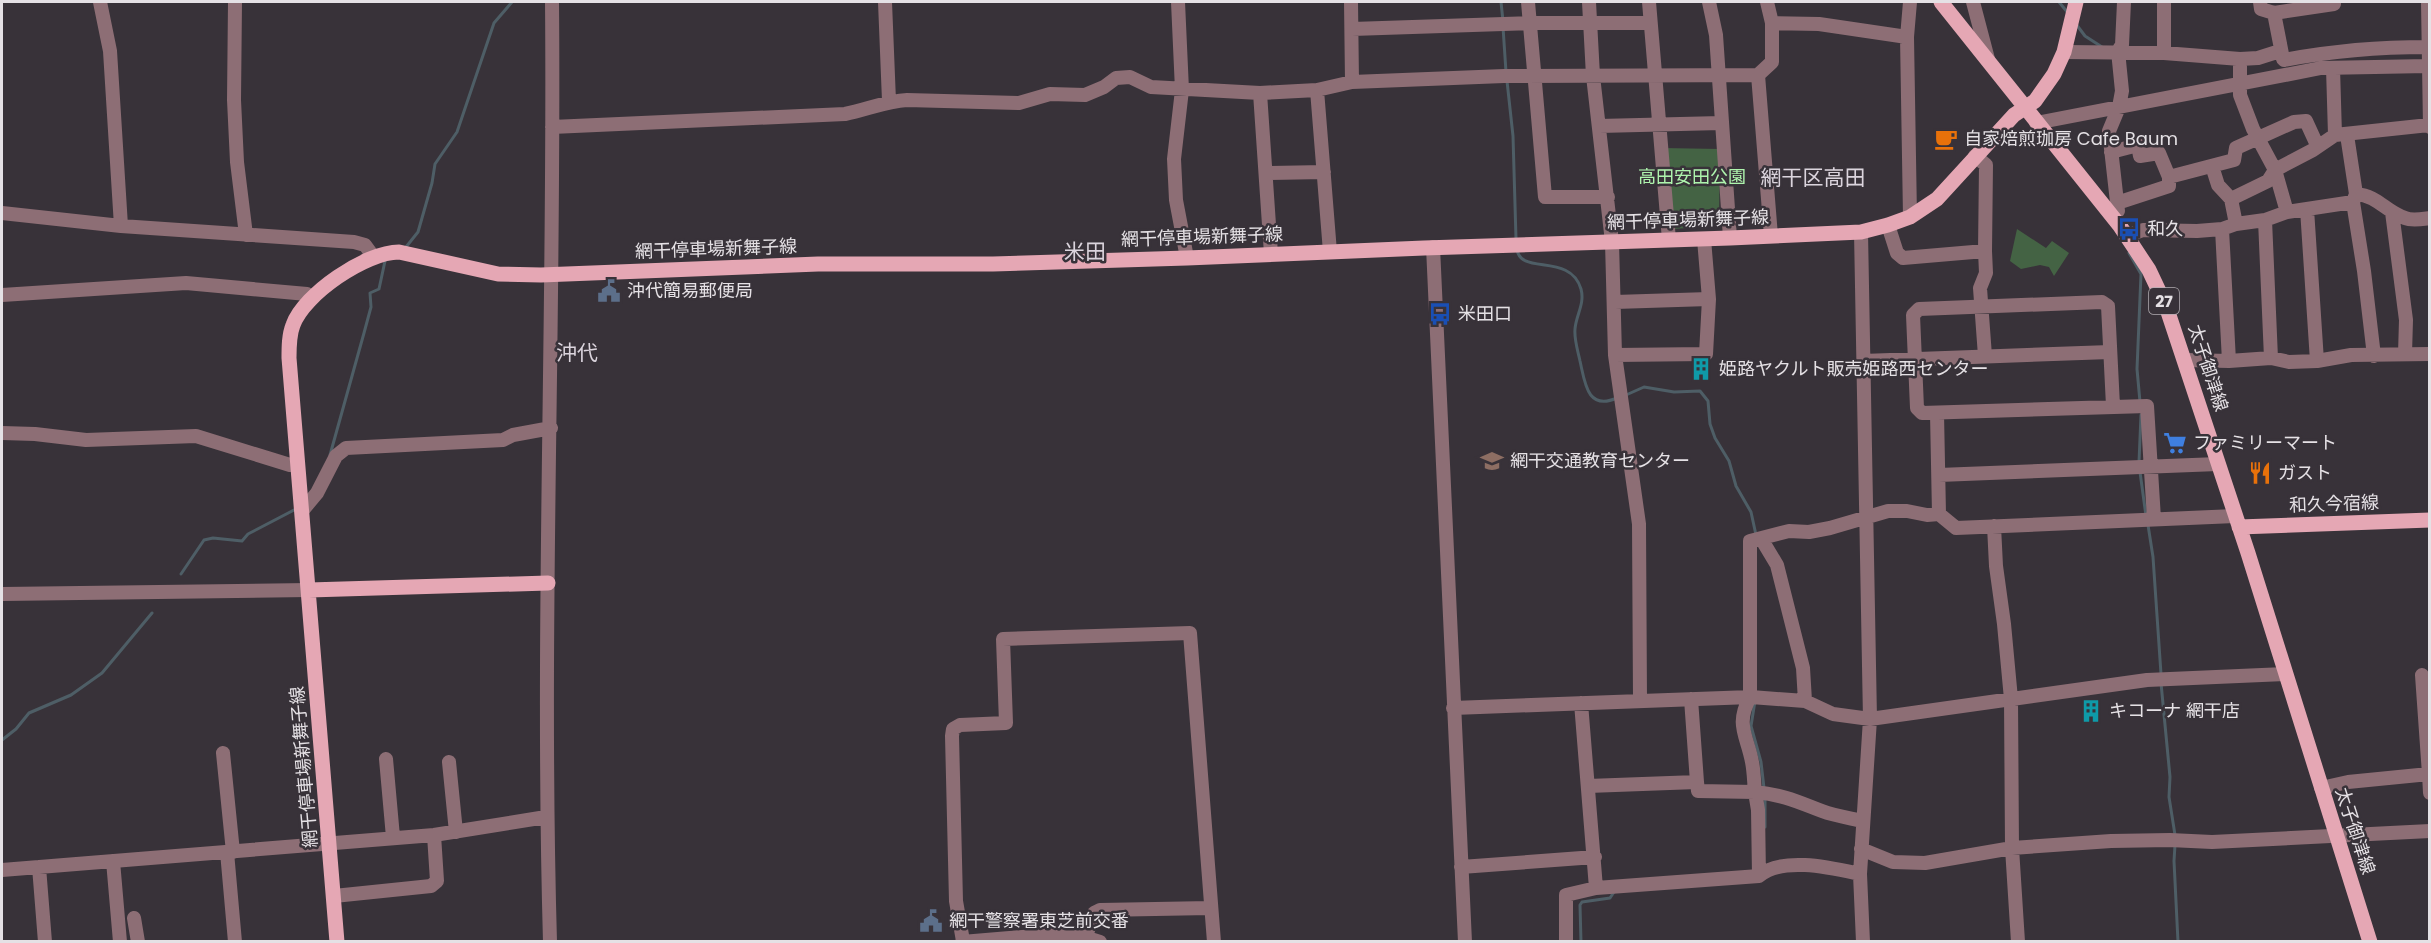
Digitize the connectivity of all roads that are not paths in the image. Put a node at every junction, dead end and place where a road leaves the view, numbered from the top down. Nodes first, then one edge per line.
1 (100, 2) edge
2 (235, 2) edge
3 (552, 2) edge
4 (885, 2) edge
5 (1178, 2) edge
6 (1351, 2) edge
7 (1528, 2) edge
8 (1589, 2) edge
9 (1648, 2) edge
10 (1709, 2) edge
11 (1767, 2) edge
12 (1910, 2) edge
13 (1941, 2) edge
14 (1972, 2) edge
15 (2076, 2) edge
16 (2124, 2) edge
17 (2164, 2) edge
18 (2259, 2) edge
19 (2334, 2) edge
20 (2428, 2) edge
21 (2274, 13) junction
22 (1530, 23) junction
23 (1649, 23) junction
24 (1772, 23) junction
25 (1590, 24) junction
26 (1352, 29) junction
27 (1907, 37) junction
28 (2428, 47) edge
29 (2112, 51) junction
30 (2064, 52) junction
31 (2164, 53) junction
32 (2240, 60) junction
33 (2284, 62) junction
34 (1990, 64) junction
35 (2428, 66) edge
36 (2333, 68) junction
37 (1717, 74) junction
38 (1536, 75) junction
39 (1654, 75) junction
40 (1758, 75) junction
41 (1593, 76) junction
42 (1352, 82) junction
43 (2240, 83) junction
44 (1182, 90) junction
45 (1317, 90) junction
46 (1260, 93) junction
47 (889, 101) junction
48 (2024, 108) junction
49 (2114, 108) junction
50 (1721, 123) junction
51 (2036, 123) junction
52 (1658, 125) junction
53 (1599, 126) junction
54 (2429, 126) edge
55 (552, 127) junction
56 (2341, 135) junction
57 (2257, 137) junction
58 (2317, 146) junction
59 (2111, 152) junction
60 (1975, 156) junction
61 (2212, 166) junction
62 (2275, 170) junction
63 (1324, 172) junction
64 (1266, 173) junction
65 (2169, 177) junction
66 (1608, 197) junction
67 (2355, 198) junction
68 (2231, 199) junction
69 (2117, 203) junction
70 (2307, 209) junction
71 (2287, 212) junction
72 (2392, 212) junction
73 (2, 213) edge
74 (1910, 217) junction
75 (2430, 218) edge
76 (2265, 220) junction
77 (2236, 224) junction
78 (1888, 225) junction
79 (121, 226) junction
80 (2222, 229) junction
81 (2124, 231) junction
82 (1860, 232) junction
83 (246, 236) junction
84 (1771, 236) junction
85 (1730, 238) junction
86 (1704, 239) junction
87 (1669, 240) junction
88 (1612, 242) junction
89 (1433, 248) junction
90 (1985, 251) junction
91 (1330, 252) junction
92 (1271, 254) junction
93 (374, 256) junction
94 (1187, 258) junction
95 (551, 275) junction
96 (2, 295) edge
97 (312, 298) junction
98 (1708, 299) junction
99 (1615, 302) junction
100 (1983, 307) junction
101 (2110, 352) junction
102 (2405, 354) junction
103 (2430, 354) edge
104 (1615, 355) junction
105 (1985, 356) junction
106 (2374, 356) junction
107 (2271, 358) junction
108 (1916, 359) junction
109 (2186, 360) junction
110 (1863, 361) junction
111 (2317, 361) junction
112 (2229, 362) junction
113 (2113, 406) junction
114 (1937, 413) junction
115 (551, 428) junction
116 (2, 433) edge
117 (297, 464) junction
118 (2218, 464) junction
119 (2150, 468) junction
120 (1939, 475) junction
121 (302, 511) junction
122 (1939, 514) junction
123 (1866, 519) junction
124 (2154, 519) junction
125 (2430, 520) edge
126 (2237, 522) junction
127 (1994, 526) junction
128 (1758, 541) junction
129 (548, 583) junction
130 (309, 590) junction
131 (2, 594) edge
132 (2285, 675) junction
133 (2422, 675) dead end
134 (1754, 697) junction
135 (1691, 699) junction
136 (2011, 699) junction
137 (1640, 700) junction
138 (1804, 701) junction
139 (1581, 703) junction
140 (1453, 708) junction
141 (1870, 720) junction
142 (223, 753) dead end
143 (386, 759) dead end
144 (449, 762) dead end
145 (2429, 774) edge
146 (1697, 783) junction
147 (1588, 786) junction
148 (2321, 788) junction
149 (1762, 792) junction
150 (2430, 793) edge
151 (546, 818) junction
152 (1863, 821) junction
153 (2430, 831) edge
154 (456, 832) junction
155 (434, 835) junction
156 (393, 837) junction
157 (2337, 837) junction
158 (330, 843) junction
159 (2012, 848) junction
160 (1861, 849) junction
161 (230, 852) junction
162 (1595, 857) junction
163 (113, 861) junction
164 (39, 867) junction
165 (1461, 867) junction
166 (2, 870) edge
167 (1860, 874) junction
168 (1759, 876) junction
169 (1596, 888) junction
170 (334, 896) junction
171 (1210, 908) junction
172 (134, 918) dead end
173 (1086, 936) junction
174 (963, 941) edge
175 (45, 942) edge
176 (120, 942) edge
177 (138, 942) edge
178 (235, 942) edge
179 (337, 942) edge
180 (550, 942) edge
181 (1100, 942) edge
182 (1214, 942) edge
183 (1465, 942) edge
184 (1566, 942) edge
185 (1863, 942) edge
186 (2018, 942) edge
187 (2370, 942) edge

1 - 79 street
2 - 83 street
3 - 55 street
4 - 47 street
5 - 44 street
6 - 26 street
7 - 22 street
8 - 25 street
9 - 23 street
10 - 37 street
11 - 24 street
12 - 27 street
13 - 34 main road, 太子御津線 / 27
14 - 34 street
15 - 30 main road, 網干停車場新舞子線
16 - 29 street
17 - 31 street
18 - 21 street
19 - 21 street
20 - 28 street
21 - 33 street
22 - 25 street
22 - 26 street
22 - 38 street
23 - 25 street
23 - 39 street
24 - 27 street
24 - 40 street
25 - 41 street
26 - 42 street
27 - 74 street
28 - 33 street
28 - 35 street
29 - 30 street
29 - 31 street
29 - 49 street
30 - 48 main road, 網干停車場新舞子線
31 - 32 street
32 - 33 street
32 - 43 street
33 - 36 street
33 - 43 street
34 - 48 main road, 太子御津線 / 27
35 - 36 street
35 - 54 street
36 - 56 street
37 - 39 street
37 - 40 street
37 - 50 street
38 - 41 street
38 - 42 street
38 - 66 street
39 - 41 street
39 - 52 street
40 - 84 street
41 - 53 street
42 - 45 street
43 - 49 street
43 - 57 street
44 - 46 street
44 - 47 street
44 - 94 street
45 - 46 street
45 - 63 street
46 - 64 street
47 - 55 street
48 - 51 main road, 太子御津線 / 27
48 - 60 main road, 網干停車場新舞子線
49 - 51 street
49 - 59 street
50 - 52 street
50 - 85 street
51 - 81 main road, 太子御津線 / 27
52 - 53 street
52 - 87 street
53 - 66 street
54 - 56 street
55 - 95 street
56 - 58 street
56 - 67 street
57 - 58 street
57 - 61 street
57 - 62 street
58 - 62 street
59 - 65 street
59 - 69 street
60 - 74 main road, 網干停車場新舞子線
60 - 90 street
61 - 65 street
61 - 68 street
62 - 68 street
62 - 71 street
63 - 64 street
63 - 91 street
64 - 92 street
65 - 69 street
66 - 88 street
67 - 70 street
67 - 72 street
67 - 106 street
68 - 77 street
69 - 81 street
70 - 71 street
70 - 111 street
71 - 76 street
72 - 75 street
72 - 102 street
73 - 79 street
74 - 78 main road, 網干停車場新舞子線
76 - 77 street
76 - 107 street
77 - 80 street
78 - 82 main road, 網干停車場新舞子線
78 - 90 street
79 - 83 street
80 - 81 street
80 - 112 street
81 - 109 main road, 太子御津線 / 27
82 - 84 main road, 網干停車場新舞子線
82 - 110 street
83 - 93 street
84 - 85 main road, 網干停車場新舞子線
85 - 86 main road, 網干停車場新舞子線
86 - 87 main road, 網干停車場新舞子線
86 - 98 street
87 - 88 main road, 網干停車場新舞子線
88 - 89 main road, 網干停車場新舞子線
88 - 99 street
89 - 91 main road, 網干停車場新舞子線
89 - 140 street
90 - 100 street
91 - 92 main road, 網干停車場新舞子線
92 - 94 main road, 網干停車場新舞子線
93 - 95 main road, 網干停車場新舞子線
93 - 97 main road, 網干停車場新舞子線
94 - 95 main road, 網干停車場新舞子線
95 - 115 street
96 - 97 street
97 - 117 main road, 網干停車場新舞子線
98 - 99 street
98 - 104 street
99 - 104 street
100 - 101 street
100 - 105 street
100 - 108 street
101 - 105 street
101 - 113 street
102 - 103 street
102 - 106 street
104 - 137 street
105 - 108 street
106 - 111 street
107 - 111 street
107 - 112 street
108 - 110 street
108 - 114 street
109 - 112 street
109 - 118 main road, 太子御津線 / 27
110 - 123 street
113 - 114 street
113 - 119 street
114 - 120 street
115 - 121 street
115 - 129 street
116 - 117 street
117 - 121 main road, 網干停車場新舞子線
118 - 119 street
118 - 126 main road, 太子御津線 / 27
119 - 120 street
119 - 124 street
120 - 122 street
121 - 130 main road, 網干停車場新舞子線
122 - 123 street
122 - 127 street
123 - 128 street
123 - 141 street
124 - 126 street
124 - 127 street
125 - 126 main road, 和久今宿線
126 - 132 main road, 太子御津線 / 27
127 - 136 street
128 - 134 street
128 - 138 street
129 - 130 main road
129 - 151 street
130 - 131 street
130 - 158 main road, 網干停車場新舞子線
132 - 136 street
132 - 148 main road, 太子御津線 / 27
133 - 145 street
134 - 135 street
134 - 138 street
134 - 149 street
135 - 137 street
135 - 146 street
136 - 141 street
136 - 159 street
137 - 139 street
138 - 141 street
139 - 140 street
139 - 147 street
140 - 165 street
141 - 152 street
142 - 161 street
143 - 156 street
144 - 154 street
145 - 148 street
145 - 150 street
146 - 147 street
146 - 149 street
147 - 162 street
148 - 157 main road, 太子御津線 / 27
149 - 152 street
149 - 168 street
151 - 154 street
151 - 180 street
152 - 160 street
153 - 157 street
154 - 155 street
155 - 156 street
155 - 170 street
156 - 158 street
157 - 159 street
157 - 187 main road, 太子御津線 / 27
158 - 161 street
158 - 170 main road, 網干停車場新舞子線
159 - 160 street
159 - 186 street
160 - 167 street
161 - 163 street
161 - 178 street
162 - 165 street
162 - 169 street
163 - 164 street
163 - 176 street
164 - 166 street
164 - 175 street
165 - 183 street
167 - 168 street
167 - 185 street
168 - 169 street
169 - 184 street
170 - 179 main road, 網干停車場新舞子線
171 - 173 street
171 - 174 street
171 - 182 street
172 - 177 street
173 - 174 street
173 - 181 street

